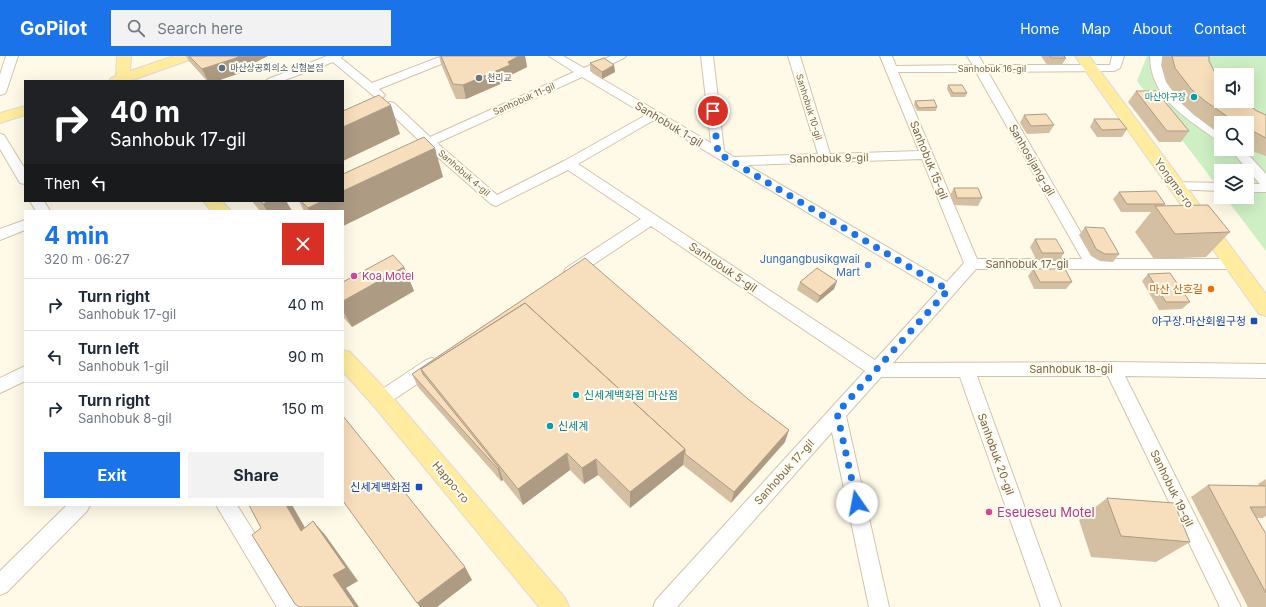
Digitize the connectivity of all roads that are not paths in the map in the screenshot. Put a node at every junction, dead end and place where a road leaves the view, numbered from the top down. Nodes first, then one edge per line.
1 (12, 56) edge
2 (124, 56) edge
3 (188, 56) edge
4 (452, 56) edge
5 (555, 56) edge
6 (620, 56) edge
7 (707, 56) edge
8 (794, 56) edge
9 (886, 56) edge
10 (973, 56) edge
11 (1118, 56) edge
12 (1156, 56) edge
13 (336, 57) edge
14 (1087, 63) edge
15 (892, 69) junction
16 (980, 69) junction
17 (582, 72) junction
18 (120, 80) edge
19 (275, 80) edge
20 (371, 88) junction
21 (0, 92) edge
22 (390, 106) junction
23 (24, 110) edge
24 (655, 115) junction
25 (0, 118) edge
26 (344, 127) edge
27 (1214, 132) edge
28 (0, 138) edge
29 (428, 142) junction
30 (718, 153) junction
31 (927, 156) junction
32 (1242, 156) edge
33 (824, 157) junction
34 (731, 161) junction
35 (569, 164) junction
36 (24, 178) edge
37 (1266, 182) edge
38 (1176, 186) junction
39 (1214, 187) edge
40 (1254, 188) edge
41 (1266, 188) edge
42 (213, 202) edge
43 (221, 210) edge
44 (651, 219) junction
45 (24, 226) edge
46 (0, 235) edge
47 (972, 264) junction
48 (1092, 264) junction
49 (1233, 264) junction
50 (559, 280) edge
51 (948, 290) junction
52 (1266, 310) edge
53 (447, 355) edge
54 (344, 359) edge
55 (966, 369) junction
56 (1113, 369) junction
57 (876, 370) junction
58 (1266, 371) edge
59 (24, 374) edge
60 (0, 386) edge
61 (381, 399) junction
62 (837, 413) junction
63 (79, 506) edge
64 (227, 506) edge
65 (0, 585) edge
66 (289, 607) edge
67 (556, 607) edge
68 (663, 607) edge
69 (879, 607) edge
70 (1051, 607) edge
71 (1231, 607) edge

1 - 21 street
2 - 18 main road
3 - 18 main road
4 - 20 street
5 - 17 street, Sanhobuk 1-gil
6 - 17 street, Sanhobuk 11-gil
7 - 30 street
8 - 33 street, Sanhobuk 10-gil
9 - 15 street, Sanhobuk 15-gil
10 - 16 street, Sanhosijang-gil
11 - 14 street, Sanhobuk 16-gil
12 - 27 street
13 - 19 street
13 - 20 street, Sanhobuk 4-gil
14 - 16 street, Sanhobuk 16-gil
14 - 38 main road, Yongma-ro
15 - 16 street, Sanhobuk 16-gil
15 - 31 street, Sanhobuk 15-gil
16 - 48 street, Sanhosijang-gil
17 - 24 street, Sanhobuk 1-gil
17 - 29 street, Sanhobuk 11-gil
20 - 22 street, Sanhobuk 4-gil
22 - 26 street
22 - 29 street, Sanhobuk 4-gil
23 - 25 main road
24 - 30 street, Sanhobuk 1-gil
24 - 35 street, Sanhobuk 4-gil
28 - 36 street
29 - 35 street, Sanhobuk 4-gil
30 - 34 street, Sanhobuk 1-gil
31 - 33 street, Sanhobuk 9-gil
31 - 47 street, Sanhobuk 15-gil
32 - 37 street
33 - 34 street, Sanhobuk 9-gil
34 - 51 street, Sanhobuk 1-gil
35 - 44 street, Sanhobuk 5-gil
38 - 39 street
38 - 49 main road, Yongma-ro
40 - 41 street
42 - 43 main road
44 - 50 street
44 - 57 street, Sanhobuk 5-gil
45 - 46 street
47 - 48 street, Sanhobuk 17-gil
47 - 51 street, Sanhobuk 17-gil
48 - 49 street, Sanhobuk 17-gil
49 - 52 main road, Yongma-ro
51 - 57 street, Sanhobuk 17-gil
53 - 61 street
54 - 61 main road, Happo-ro
55 - 56 street, Sanhobuk 18-gil
55 - 57 street, Sanhobuk 18-gil
55 - 70 street, Sanhobuk 20-gil
56 - 58 street, Sanhobuk 18-gil
56 - 71 street, Sanhobuk 19-gil
57 - 62 street, Sanhobuk 17-gil
59 - 60 street
61 - 67 main road, Happo-ro
62 - 68 street, Sanhobuk 17-gil
62 - 69 street
63 - 65 street
64 - 66 street

